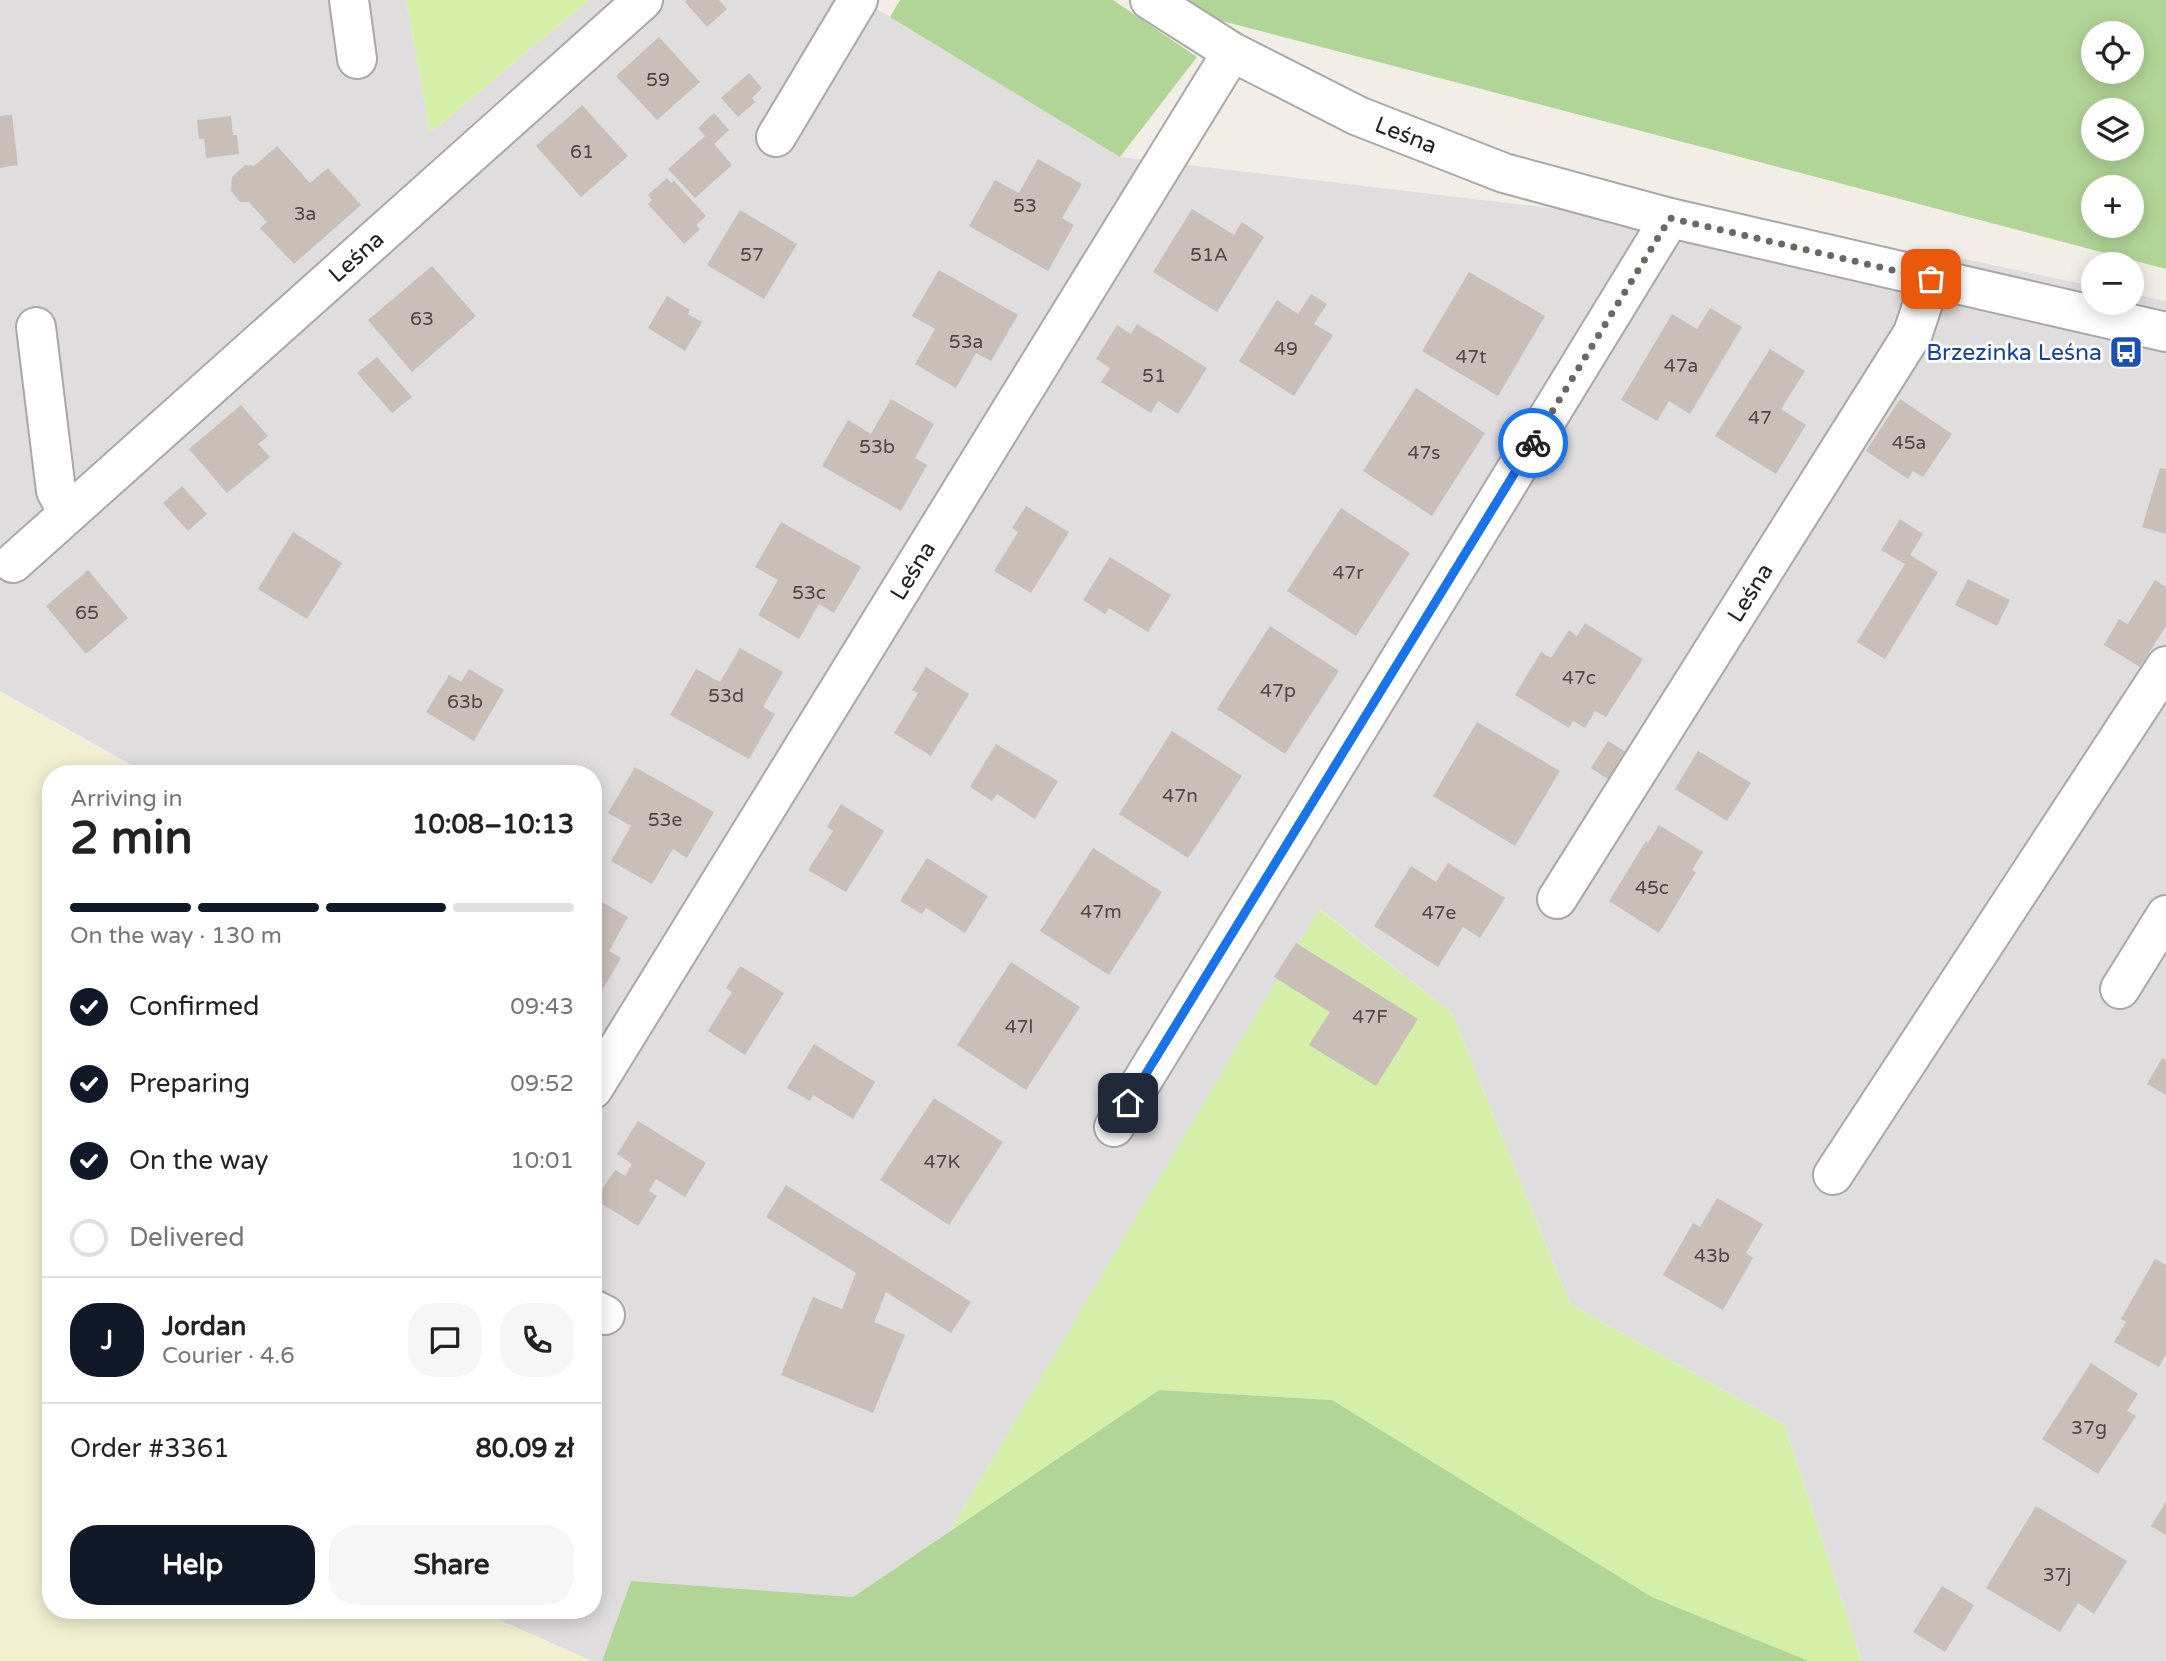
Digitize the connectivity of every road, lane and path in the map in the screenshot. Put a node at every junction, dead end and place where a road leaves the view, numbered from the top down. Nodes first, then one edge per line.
1 (349, 0) edge
2 (643, 0) edge
3 (858, 0) edge
4 (1150, 0) edge
5 (1231, 52) junction
6 (356, 59) dead end
7 (776, 137) dead end
8 (1670, 218) junction
9 (1931, 279) junction
10 (36, 327) dead end
11 (2166, 332) edge
12 (68, 513) junction
13 (13, 563) dead end
14 (2166, 666) edge
15 (1557, 900) dead end
16 (2166, 915) edge
17 (2120, 989) dead end
18 (602, 1074) edge
19 (1114, 1126) dead end
20 (1833, 1175) dead end

1 - 6 street
2 - 12 street, Leśna
3 - 7 street
4 - 5 street, Leśna
5 - 8 street, Leśna
5 - 18 street, Leśna
8 - 9 street, Leśna
8 - 19 street
9 - 11 street, Leśna
9 - 15 street, Leśna
10 - 12 street
12 - 13 street, Leśna
14 - 20 street
16 - 17 street

